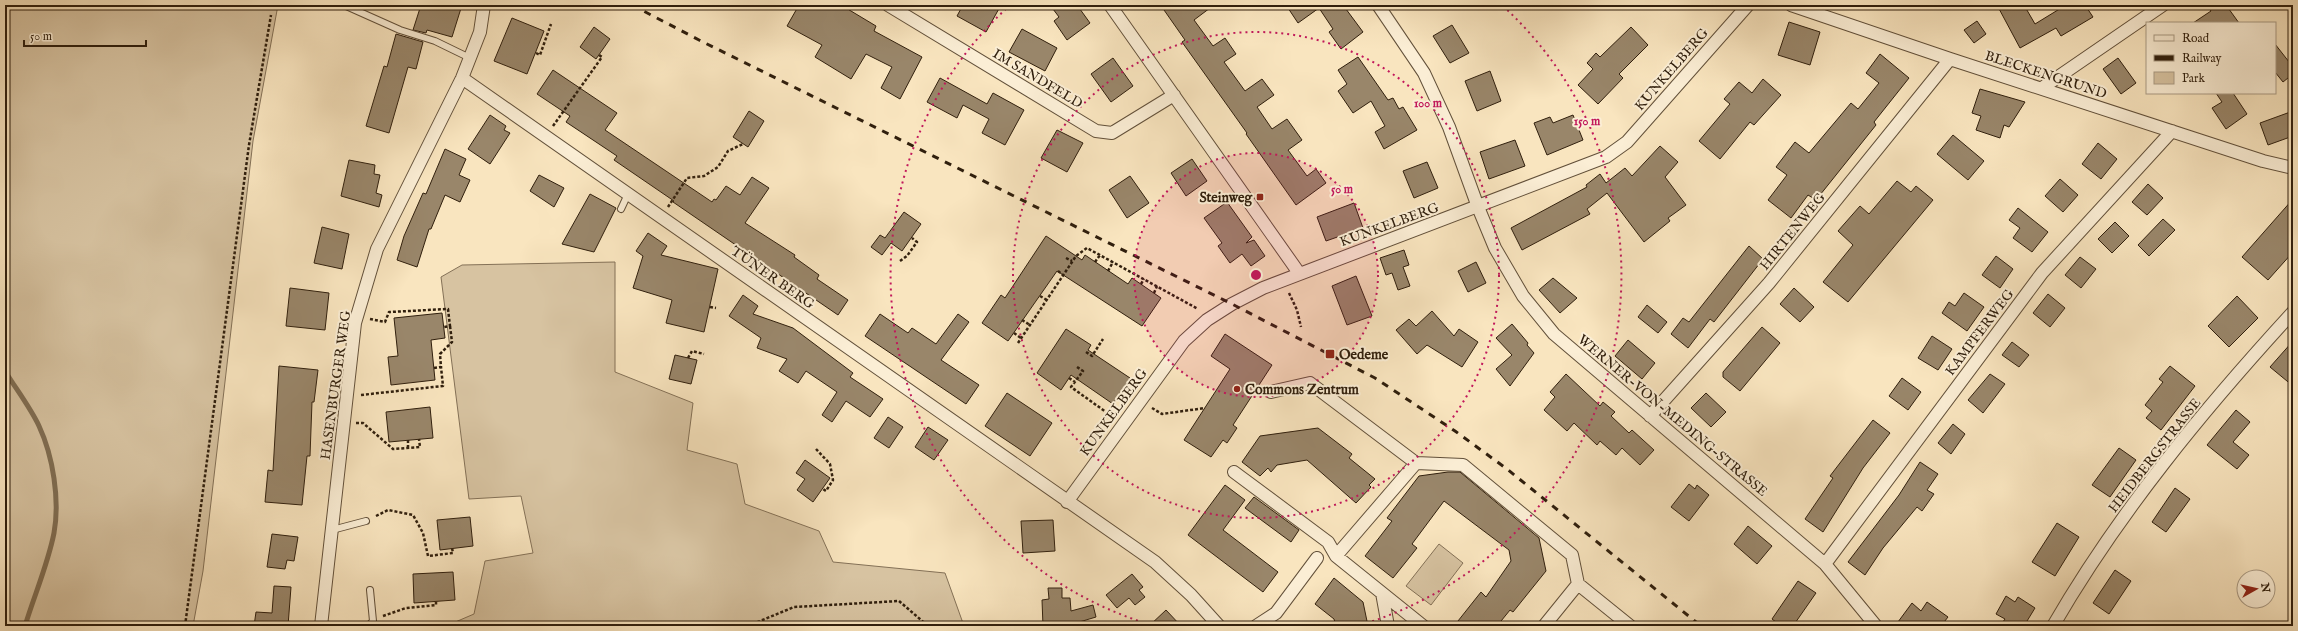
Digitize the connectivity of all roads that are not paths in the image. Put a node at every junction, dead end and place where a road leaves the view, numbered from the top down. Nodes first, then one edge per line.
1 (344, 5) edge
2 (484, 5) edge
3 (888, 5) edge
4 (1110, 5) edge
5 (1378, 5) edge
6 (1748, 5) edge
7 (1791, 5) edge
8 (2163, 5) edge
9 (470, 58) junction
10 (1950, 59) junction
11 (462, 78) junction
12 (2042, 88) junction
13 (1174, 95) junction
14 (2172, 131) junction
15 (2293, 168) edge
16 (628, 194) junction
17 (1478, 207) junction
18 (621, 209) dead end
19 (1299, 273) junction
20 (2293, 312) edge
21 (1271, 392) dead end
22 (1650, 416) junction
23 (1416, 463) junction
24 (1234, 472) dead end
25 (1067, 502) junction
26 (366, 521) road end
27 (332, 530) junction
28 (1336, 556) junction
29 (1317, 558) dead end
30 (1825, 564) junction
31 (1578, 584) junction
32 (370, 590) dead end
33 (1382, 593) junction
34 (320, 626) edge
35 (368, 626) edge
36 (1219, 626) edge
37 (1256, 626) edge
38 (1388, 626) edge
39 (1423, 626) edge
40 (1544, 626) edge
41 (1630, 626) edge
42 (1876, 626) edge
43 (2053, 626) edge

1 - 9 lane
2 - 9 street, HASENBURGER WEG
3 - 13 street, IM SANDFELD
4 - 13 street
5 - 17 street, WERNER-VON-MEDING-STRASSE
6 - 17 street, KUNKELBERG
7 - 10 street, BLECKENGRUND
8 - 12 street
9 - 11 street, HASENBURGER WEG
10 - 12 street, BLECKENGRUND
10 - 22 street, HIRTENWEG
11 - 16 street, TÜNER BERG
11 - 27 street, HASENBURGER WEG
12 - 14 street, BLECKENGRUND
13 - 19 street
14 - 15 street, BLECKENGRUND
14 - 30 street, KAMPFERWEG
16 - 18 lane
16 - 25 street, TÜNER BERG
17 - 19 street, KUNKELBERG
17 - 22 street, WERNER-VON-MEDING-STRASSE
19 - 25 street, KUNKELBERG
20 - 43 street, HEIDBERGSTRASSE
21 - 23 street
22 - 30 street, WERNER-VON-MEDING-STRASSE
23 - 28 street
23 - 31 street
24 - 28 street
25 - 36 street, TÜNER BERG
26 - 27 lane
27 - 34 street, HASENBURGER WEG
28 - 33 street
29 - 37 street
30 - 42 street, WERNER-VON-MEDING-STRASSE
31 - 40 street
31 - 41 street
32 - 35 lane
33 - 38 street
33 - 39 street

